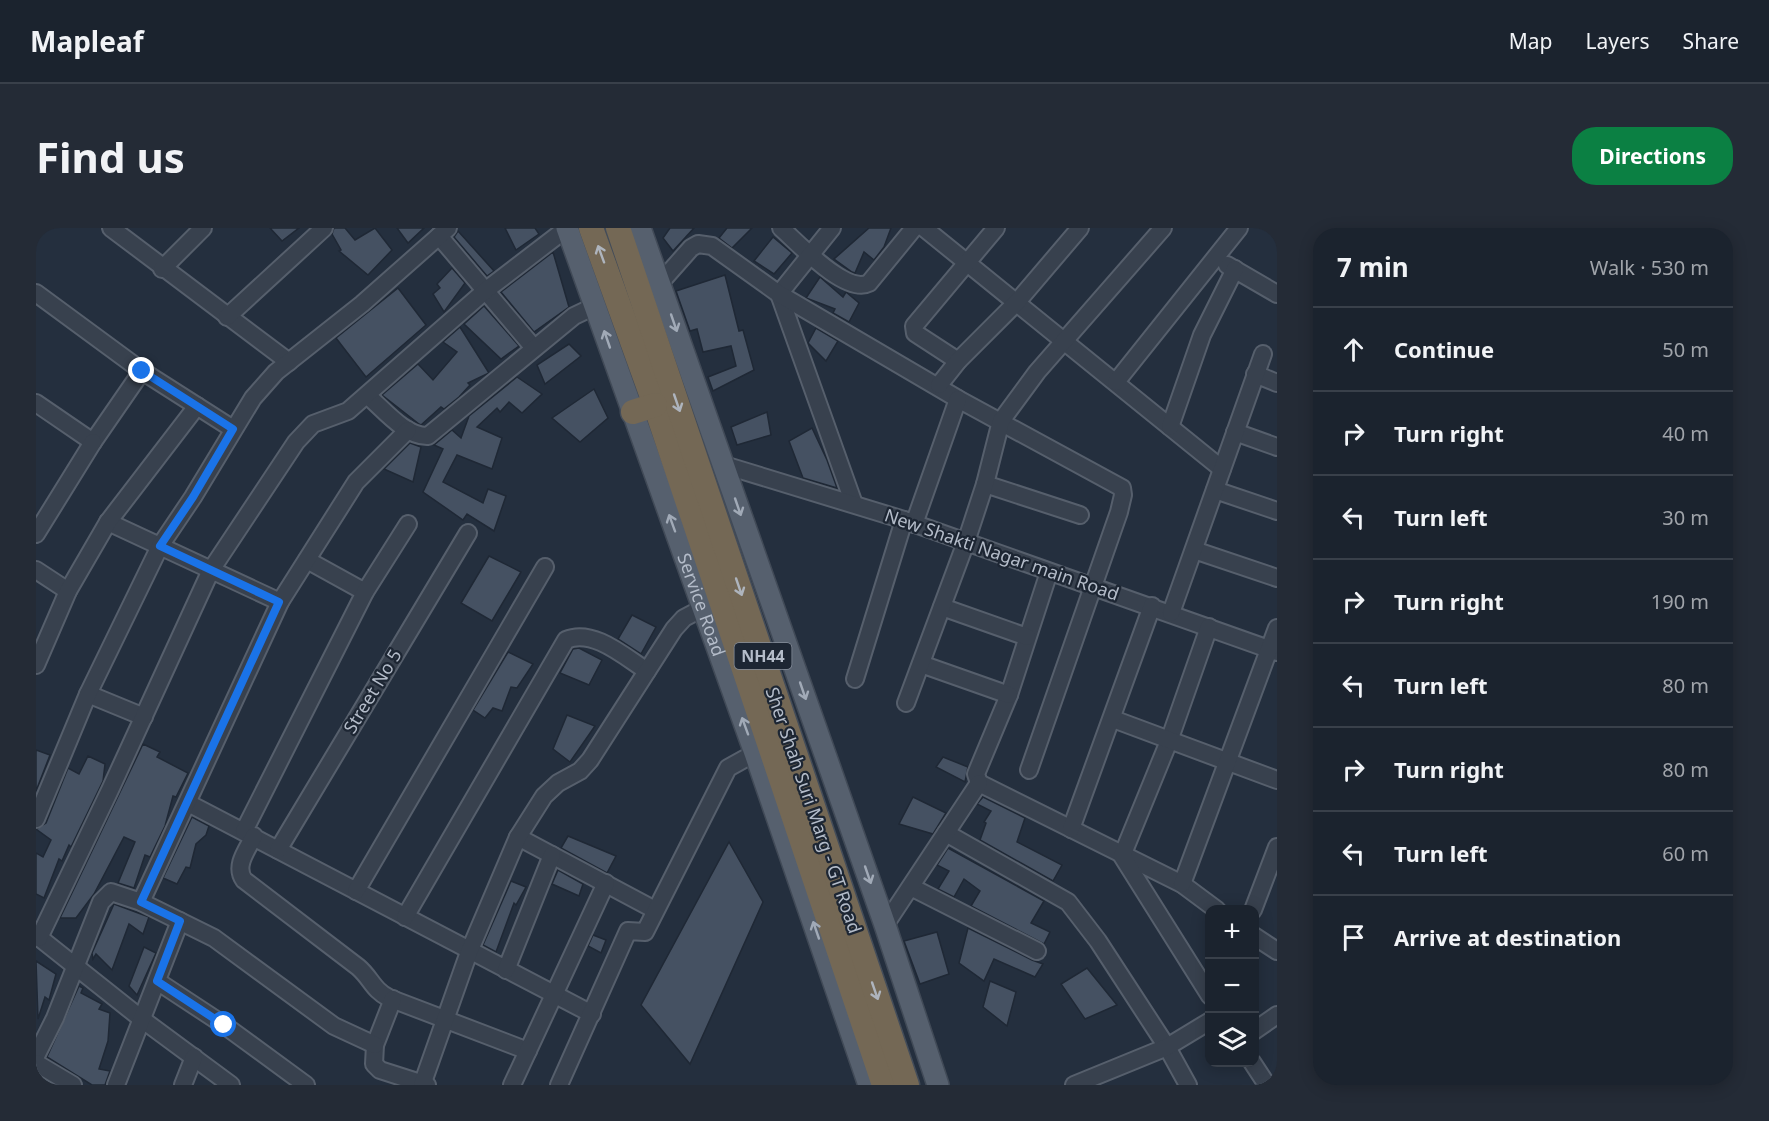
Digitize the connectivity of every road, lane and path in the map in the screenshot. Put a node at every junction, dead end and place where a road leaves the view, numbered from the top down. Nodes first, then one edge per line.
1 (111, 228) edge
2 (324, 228) edge
3 (618, 228) edge
4 (640, 228) edge
5 (781, 228) edge
6 (832, 228) edge
7 (914, 228) edge
8 (924, 228) edge
9 (996, 228) edge
10 (1080, 228) edge
11 (1164, 228) edge
12 (1239, 228) edge
13 (198, 229) edge
14 (576, 229) edge
15 (444, 232) edge
16 (810, 253) junction
17 (1216, 258) junction
18 (965, 263) junction
19 (162, 268) junction
20 (1235, 269) junction
21 (660, 283) junction
22 (484, 291) junction
23 (36, 293) edge
24 (779, 294) junction
25 (1277, 294) edge
26 (1017, 302) junction
27 (595, 306) junction
28 (227, 316) junction
29 (1065, 343) junction
30 (534, 348) junction
31 (1263, 354) dead end
32 (958, 361) junction
33 (289, 362) junction
34 (142, 371) junction
35 (1255, 374) junction
36 (1116, 382) junction
37 (1277, 382) edge
38 (939, 385) junction
39 (368, 396) junction
40 (958, 399) junction
41 (36, 404) edge
42 (196, 406) junction
43 (644, 409) junction
44 (1001, 421) junction
45 (1170, 427) junction
46 (233, 429) junction
47 (408, 430) junction
48 (1235, 432) junction
49 (93, 442) junction
50 (1277, 447) edge
51 (724, 465) junction
52 (1222, 470) junction
53 (985, 484) junction
54 (1215, 490) junction
55 (854, 504) junction
56 (1277, 511) edge
57 (1080, 515) dead end
58 (108, 522) junction
59 (909, 522) junction
60 (408, 524) dead end
61 (468, 533) dead end
62 (36, 534) edge
63 (966, 542) junction
64 (160, 546) junction
65 (1194, 550) junction
66 (307, 560) junction
67 (545, 567) dead end
68 (36, 570) edge
69 (211, 570) junction
70 (1049, 572) junction
71 (1277, 578) edge
72 (1093, 585) junction
73 (68, 591) junction
74 (365, 592) junction
75 (279, 602) junction
76 (1152, 606) junction
77 (703, 608) junction
78 (942, 608) junction
79 (1171, 613) junction
80 (1209, 627) junction
81 (1277, 628) edge
82 (1028, 637) junction
83 (1273, 650) edge
84 (921, 664) junction
85 (36, 665) edge
86 (647, 671) junction
87 (855, 679) dead end
88 (88, 694) junction
89 (1009, 695) junction
90 (906, 703) dead end
91 (144, 717) junction
92 (1113, 719) junction
93 (1169, 741) junction
94 (755, 753) junction
95 (1227, 761) junction
96 (1029, 770) dead end
97 (1277, 780) edge
98 (979, 783) junction
99 (188, 803) junction
100 (36, 819) edge
101 (1071, 829) junction
102 (946, 833) junction
103 (249, 834) junction
104 (518, 837) junction
105 (1277, 847) edge
106 (278, 850) junction
107 (552, 855) junction
108 (1122, 856) junction
109 (606, 883) junction
110 (1182, 884) junction
111 (911, 886) junction
112 (356, 891) junction
113 (141, 902) junction
114 (1211, 905) edge
115 (1255, 905) edge
116 (655, 910) junction
117 (405, 917) junction
118 (180, 921) junction
119 (885, 926) junction
120 (38, 937) edge
121 (1259, 939) edge
122 (1036, 951) dead end
123 (1277, 951) edge
124 (469, 952) junction
125 (74, 966) junction
126 (506, 970) junction
127 (157, 981) junction
128 (1205, 990) edge
129 (554, 995) junction
130 (393, 999) junction
131 (592, 1014) junction
132 (1277, 1015) edge
133 (444, 1018) junction
134 (143, 1020) junction
135 (1205, 1023) edge
136 (1259, 1028) edge
137 (375, 1045) junction
138 (1167, 1047) junction
139 (528, 1051) junction
140 (36, 1056) edge
141 (194, 1057) junction
142 (36, 1063) edge
143 (1255, 1067) edge
144 (424, 1084) edge
145 (73, 1085) edge
146 (116, 1085) edge
147 (183, 1085) edge
148 (231, 1085) edge
149 (306, 1085) edge
150 (512, 1085) edge
151 (559, 1085) edge
152 (869, 1085) edge
153 (884, 1085) edge
154 (907, 1085) edge
155 (938, 1085) edge
156 (1074, 1085) edge
157 (1188, 1085) edge
158 (1267, 1085) edge

1 - 19 street
2 - 28 street
3 -> 154 highway, Sher Shah Suri Marg - GT Road / NH44
4 - 21 main road
5 - 16 street
6 - 16 street
7 - 16 street
8 - 18 street
9 - 18 street
10 - 26 street
11 - 29 street
12 - 17 street
13 - 19 street
14 - 22 street
14 - 27 main road, Service Road
43 -> 14 highway, NH44
15 - 22 street
15 - 33 street
16 - 24 street
17 - 20 street
17 - 36 street
18 - 26 street
18 - 32 street
19 - 28 street
20 - 25 street
20 - 45 street
21 - 24 street
21 -> 51 main road
22 - 30 street
22 - 39 street
23 - 34 street
24 - 38 street
24 - 55 street
26 - 29 street
26 - 32 street
27 - 30 street
43 -> 27 main road, Service Road
28 - 33 street
29 - 36 street
29 - 44 street
30 - 47 street
31 - 35 street
32 - 38 street
33 - 46 street
34 - 42 street
34 - 49 street
35 - 37 street
35 - 48 street
36 - 45 street
38 - 40 street
39 - 47 street
39 - 69 street
40 - 44 street
40 - 59 street
41 - 49 street
42 - 46 street
42 - 58 street
77 -> 43 main road, Service Road
43 - 153 highway, Sher Shah Suri Marg - GT Road / NH44
44 - 53 street
44 - 72 street
45 - 52 street
46 - 64 street
47 - 66 street
48 - 50 street
48 - 52 street
49 - 62 street
51 - 55 street, New Shakti Nagar main Road
51 -> 119 main road
52 - 54 street
53 - 57 street
53 - 63 street
54 - 56 street
54 - 65 street
55 - 59 street, New Shakti Nagar main Road
58 - 64 street
58 - 73 street
59 - 63 street, New Shakti Nagar main Road
59 - 87 street
60 - 74 street
61 - 106 street, Street No 5
63 - 70 street, New Shakti Nagar main Road
63 - 78 street
64 - 69 street
64 - 88 street
65 - 71 street
65 - 79 street
66 - 74 street
66 - 75 street
67 - 112 street
68 - 73 street
69 - 75 street
69 - 91 street
70 - 72 street, New Shakti Nagar main Road
70 - 82 street
72 - 76 street, New Shakti Nagar main Road
72 - 96 street
73 - 85 street
74 - 103 street
75 - 99 street
76 - 79 street, New Shakti Nagar main Road
76 - 92 street
77 - 86 street
94 -> 77 main road, Service Road
78 - 82 street
78 - 84 street
79 - 80 street, New Shakti Nagar main Road
80 - 83 street, New Shakti Nagar main Road
80 - 93 street
81 - 83 street
82 - 89 street
83 - 95 street
84 - 89 street
84 - 90 street
86 - 104 street
86 - 117 street
88 - 91 street
88 - 100 street
89 - 98 street
91 - 120 street
92 - 93 street
92 - 101 street
93 - 95 street
93 - 108 street
94 - 116 street
152 -> 94 main road, Service Road
95 - 97 street
95 - 110 street
98 - 101 street
98 - 102 street
99 - 103 street
99 - 113 street
101 - 108 street
102 - 111 street
102 - 138 street
103 - 106 street
103 - 130 street
104 - 107 street
104 - 124 street
105 - 115 street
106 - 112 street
107 - 109 street
107 - 126 street
108 - 110 street
108 - 128 street
109 - 116 street
109 - 129 street
110 - 114 street
111 - 119 street
111 - 122 street
112 - 117 street
113 - 118 street
113 - 125 street
116 - 131 street
117 - 124 street
118 - 127 street
118 - 137 street
119 - 155 main road
120 - 125 street
121 - 123 street
124 - 126 street
124 - 133 street
125 - 134 street
125 - 140 street
126 - 129 street
127 - 134 street
127 - 149 street
129 - 131 street
129 - 139 street
130 - 133 street
130 - 137 street
131 - 151 street
132 - 136 street
133 - 139 street
133 - 144 street
134 - 141 street
134 - 146 street
135 - 138 street
137 - 144 street
138 - 156 street
138 - 157 street
139 - 150 street
141 - 147 street
141 - 148 street
142 - 145 street
143 - 158 street

